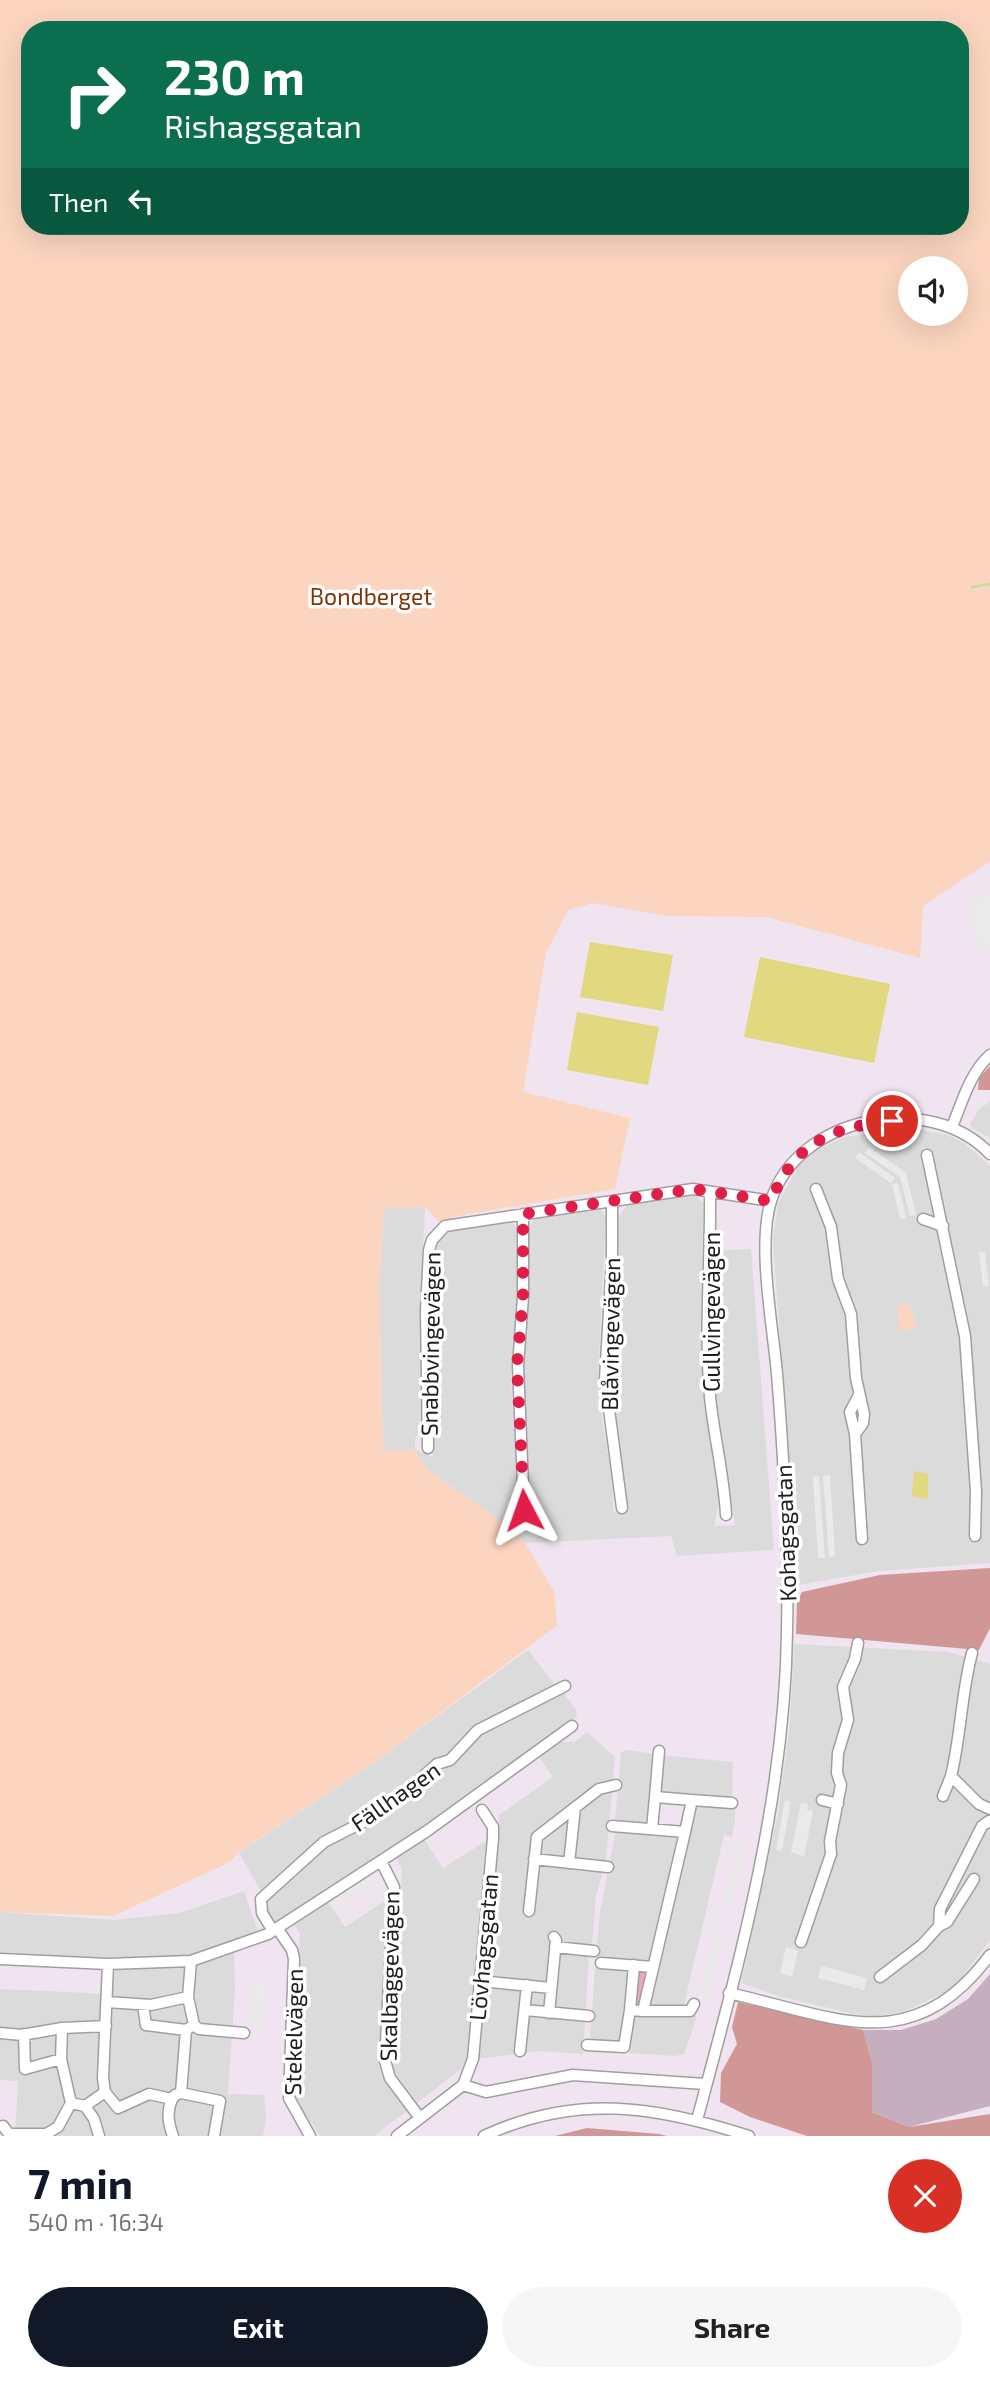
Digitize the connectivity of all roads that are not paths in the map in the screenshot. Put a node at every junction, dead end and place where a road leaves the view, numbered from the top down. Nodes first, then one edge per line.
1 (990, 1055) edge
2 (952, 1127) junction
3 (990, 1154) edge
4 (928, 1155) dead end
5 (816, 1189) dead end
6 (710, 1192) junction
7 (612, 1201) junction
8 (771, 1201) junction
9 (523, 1214) junction
10 (923, 1219) dead end
11 (943, 1226) junction
12 (428, 1448) dead end
13 (622, 1508) dead end
14 (524, 1510) dead end
15 (726, 1515) dead end
16 (975, 1536) dead end
17 (862, 1539) dead end
18 (858, 1643) dead end
19 (972, 1653) dead end
20 (565, 1686) dead end
21 (572, 1726) dead end
22 (659, 1751) dead end
23 (951, 1776) junction
24 (615, 1786) dead end
25 (943, 1796) dead end
26 (655, 1797) junction
27 (692, 1800) junction
28 (822, 1800) dead end
29 (732, 1803) dead end
30 (838, 1804) junction
31 (575, 1808) junction
32 (482, 1810) dead end
33 (989, 1815) edge
34 (612, 1826) dead end
35 (652, 1829) junction
36 (685, 1832) junction
37 (534, 1859) junction
38 (569, 1863) junction
39 (384, 1867) dead end
40 (608, 1867) dead end
41 (974, 1879) dead end
42 (528, 1911) dead end
43 (939, 1926) junction
44 (275, 1929) junction
45 (801, 1942) dead end
46 (594, 1951) dead end
47 (990, 1955) edge
48 (0, 1959) edge
49 (191, 1961) junction
50 (601, 1963) dead end
51 (108, 1964) junction
52 (634, 1965) junction
53 (653, 1967) junction
54 (880, 1978) dead end
55 (480, 1981) junction
56 (527, 1985) junction
57 (551, 1987) junction
58 (729, 1993) junction
59 (188, 1997) junction
60 (107, 2002) junction
61 (694, 2004) dead end
62 (143, 2005) junction
63 (525, 2010) junction
64 (630, 2010) junction
65 (643, 2011) junction
66 (549, 2012) junction
67 (589, 2016) dead end
68 (106, 2026) junction
69 (190, 2027) junction
70 (61, 2028) junction
71 (0, 2033) edge
72 (244, 2033) dead end
73 (24, 2035) junction
74 (587, 2045) dead end
75 (520, 2052) dead end
76 (61, 2059) junction
77 (705, 2084) junction
78 (463, 2085) junction
79 (105, 2092) junction
80 (176, 2096) junction
81 (71, 2103) junction
82 (85, 2106) junction
83 (420, 2118) junction
84 (697, 2120) junction
85 (4, 2126) dead end
86 (307, 2135) edge
87 (42, 2136) edge
88 (99, 2136) edge
89 (173, 2136) edge
90 (214, 2136) edge
91 (397, 2136) edge
92 (484, 2136) edge
93 (749, 2136) edge

1 - 2 street
2 - 3 street, Kohagsgatan
2 - 8 street, Kohagsgatan
4 - 11 street
5 - 17 street
6 - 7 street
6 - 8 street
6 - 15 street, Gullvingevägen
7 - 9 street
7 - 13 street, Blåvingevägen
8 - 58 street, Kohagsgatan
9 - 12 street, Snabbvingevägen
9 - 14 street
10 - 11 street
11 - 16 street
18 - 30 street
19 - 23 street
20 - 44 street, Fällhagen
21 - 44 street, Fällhagen
22 - 26 street
23 - 25 street
23 - 33 street
24 - 31 street
26 - 27 street
26 - 35 street
27 - 29 street
27 - 36 street
28 - 30 street
30 - 45 street
31 - 37 street
31 - 38 street
32 - 55 street, Lövhagsgatan
33 - 43 street
34 - 35 street
35 - 36 street
36 - 53 street
37 - 38 street
37 - 42 street
38 - 40 street
39 - 83 street, Skalbaggevägen
41 - 43 street
43 - 54 street
44 - 49 street, Fällhagen
44 - 86 street, Stekelvägen
46 - 57 street
47 - 58 street
48 - 51 street, Fällhagen
49 - 51 street, Fällhagen
49 - 59 street
50 - 52 street
51 - 60 street
52 - 53 street
52 - 64 street
53 - 65 street
55 - 56 street
55 - 78 street, Lövhagsgatan
56 - 57 street
56 - 63 street
57 - 66 street
58 - 77 street, Kohagsgatan
59 - 62 street
59 - 69 street
60 - 62 street
60 - 68 street
61 - 65 street
62 - 69 street
63 - 66 street
63 - 75 street
64 - 65 street
64 - 74 street
66 - 67 street
68 - 70 street
68 - 79 street
69 - 72 street
69 - 80 street
70 - 73 street
70 - 76 street
71 - 73 street
73 - 76 street
76 - 81 street
77 - 78 street
77 - 84 street, Kohagsgatan
78 - 83 street
79 - 80 street
79 - 82 street
80 - 89 street
80 - 90 street
81 - 82 street
81 - 87 street
82 - 88 street
83 - 91 street
84 - 92 street
84 - 93 street
85 - 87 street

